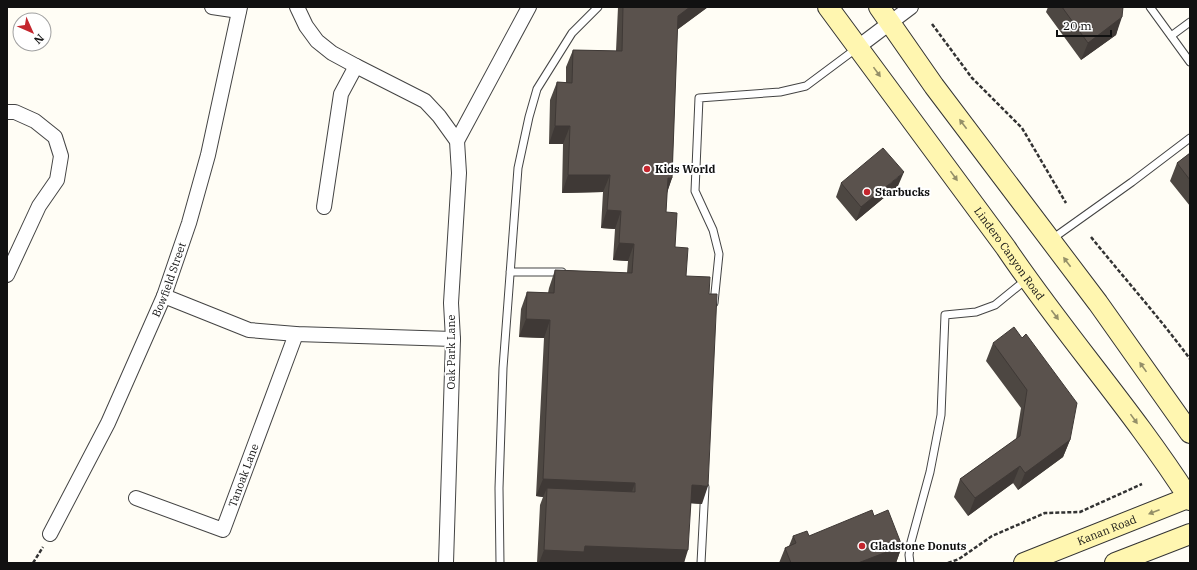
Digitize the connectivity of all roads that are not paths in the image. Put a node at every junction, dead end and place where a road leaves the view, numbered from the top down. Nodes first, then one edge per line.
1 (212, 7) edge
2 (297, 7) edge
3 (529, 7) edge
4 (598, 7) edge
5 (828, 7) edge
6 (879, 7) edge
7 (911, 7) edge
8 (1150, 7) edge
9 (239, 9) edge
10 (1190, 22) edge
11 (890, 23) junction
12 (1171, 36) junction
13 (858, 47) junction
14 (1190, 62) edge
15 (356, 66) junction
16 (7, 112) edge
17 (1190, 138) edge
18 (457, 141) junction
19 (324, 207) dead end
20 (1050, 240) junction
21 (510, 272) junction
22 (570, 272) edge
23 (7, 275) edge
24 (1027, 279) junction
25 (164, 296) junction
26 (713, 314) edge
27 (296, 334) junction
28 (453, 339) junction
29 (1190, 433) edge
30 (705, 477) edge
31 (136, 498) dead end
32 (1190, 498) edge
33 (50, 534) dead end
34 (1190, 534) edge
35 (446, 563) edge
36 (500, 563) edge
37 (701, 563) edge
38 (910, 563) edge
39 (1024, 563) edge
40 (1115, 563) edge

1 - 9 street
2 - 15 street
3 - 18 street
4 - 21 lane
5 - 13 main road, Lindero Canyon Road
6 - 11 main road
7 - 11 street
8 - 12 lane
9 - 25 street, Bowfield Street
10 - 12 lane
11 - 13 street
20 -> 11 main road
12 - 14 lane
13 -> 24 main road, Lindero Canyon Road
13 - 26 lane
15 - 18 street
15 - 19 street
16 - 23 street
17 - 20 lane
18 - 28 street, Oak Park Lane
29 -> 20 main road
21 - 22 lane
21 - 36 lane
24 -> 32 main road, Lindero Canyon Road
24 - 38 lane
25 - 27 street
25 - 33 street, Bowfield Street
27 - 28 street
27 - 31 street, Tanoak Lane
28 - 35 street, Oak Park Lane
30 - 37 lane
32 -> 39 main road, Kanan Road
34 - 40 main road

